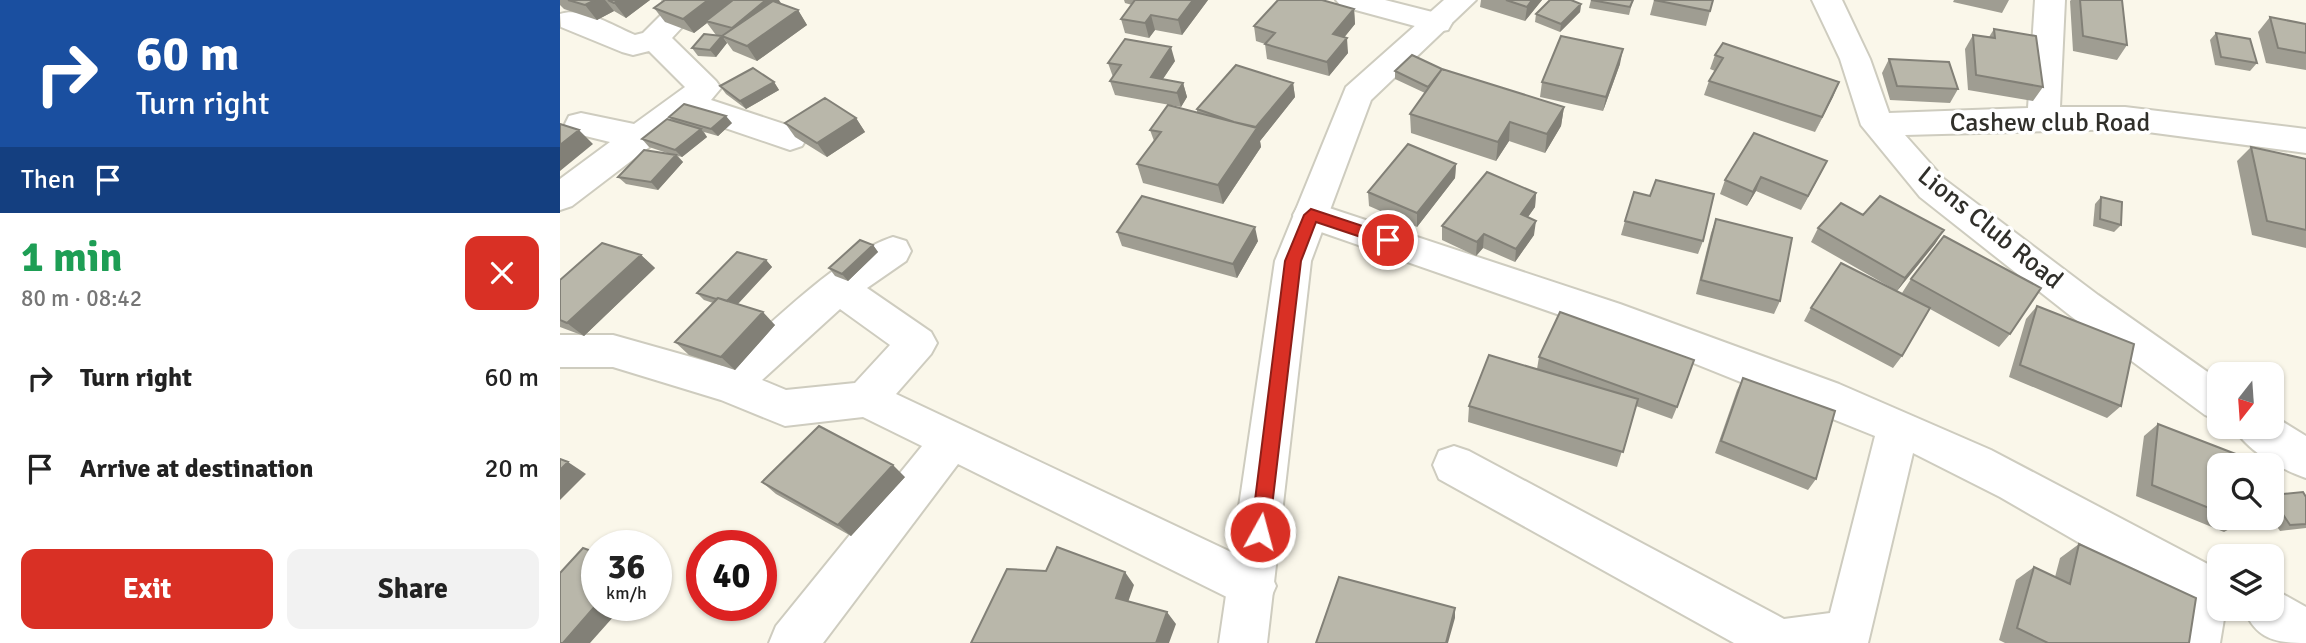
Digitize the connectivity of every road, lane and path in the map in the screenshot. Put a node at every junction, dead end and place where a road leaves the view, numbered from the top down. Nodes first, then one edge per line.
1 (678, 0) edge
2 (1351, 0) edge
3 (1827, 0) edge
4 (2050, 0) edge
5 (1449, 11) edge
6 (571, 20) edge
7 (658, 40) junction
8 (686, 103) junction
9 (2043, 118) junction
10 (581, 124) dead end
11 (1877, 125) junction
12 (639, 137) junction
13 (790, 138) edge
14 (2306, 141) edge
15 (560, 197) edge
16 (1311, 215) junction
17 (892, 251) dead end
18 (839, 288) junction
19 (560, 352) edge
20 (729, 385) junction
21 (2207, 394) edge
22 (866, 398) junction
23 (1898, 427) junction
24 (2274, 439) edge
25 (952, 440) junction
26 (2306, 459) edge
27 (1454, 465) dead end
28 (1253, 586) junction
29 (2207, 589) edge
30 (2207, 608) edge
31 (2284, 620) edge
32 (2306, 634) edge
33 (793, 643) edge
34 (1243, 643) edge
35 (2196, 643) edge

1 - 7 street
2 - 5 street
3 - 11 street, Lions Club Road
4 - 9 street
5 - 16 street
6 - 7 street
7 - 8 street
8 - 12 street
8 - 13 street
9 - 11 street, Cashew club Road
9 - 14 street, Cashew club Road
10 - 12 street
11 - 21 street, Lions Club Road
12 - 15 street
16 - 23 street
16 - 28 street
17 - 18 street
18 - 20 street
18 - 22 street
19 - 20 street
20 - 22 street
22 - 25 street
23 - 27 street
23 - 29 street
24 - 26 street
25 - 28 street
25 - 33 street
28 - 34 street
30 - 35 street
31 - 32 street

